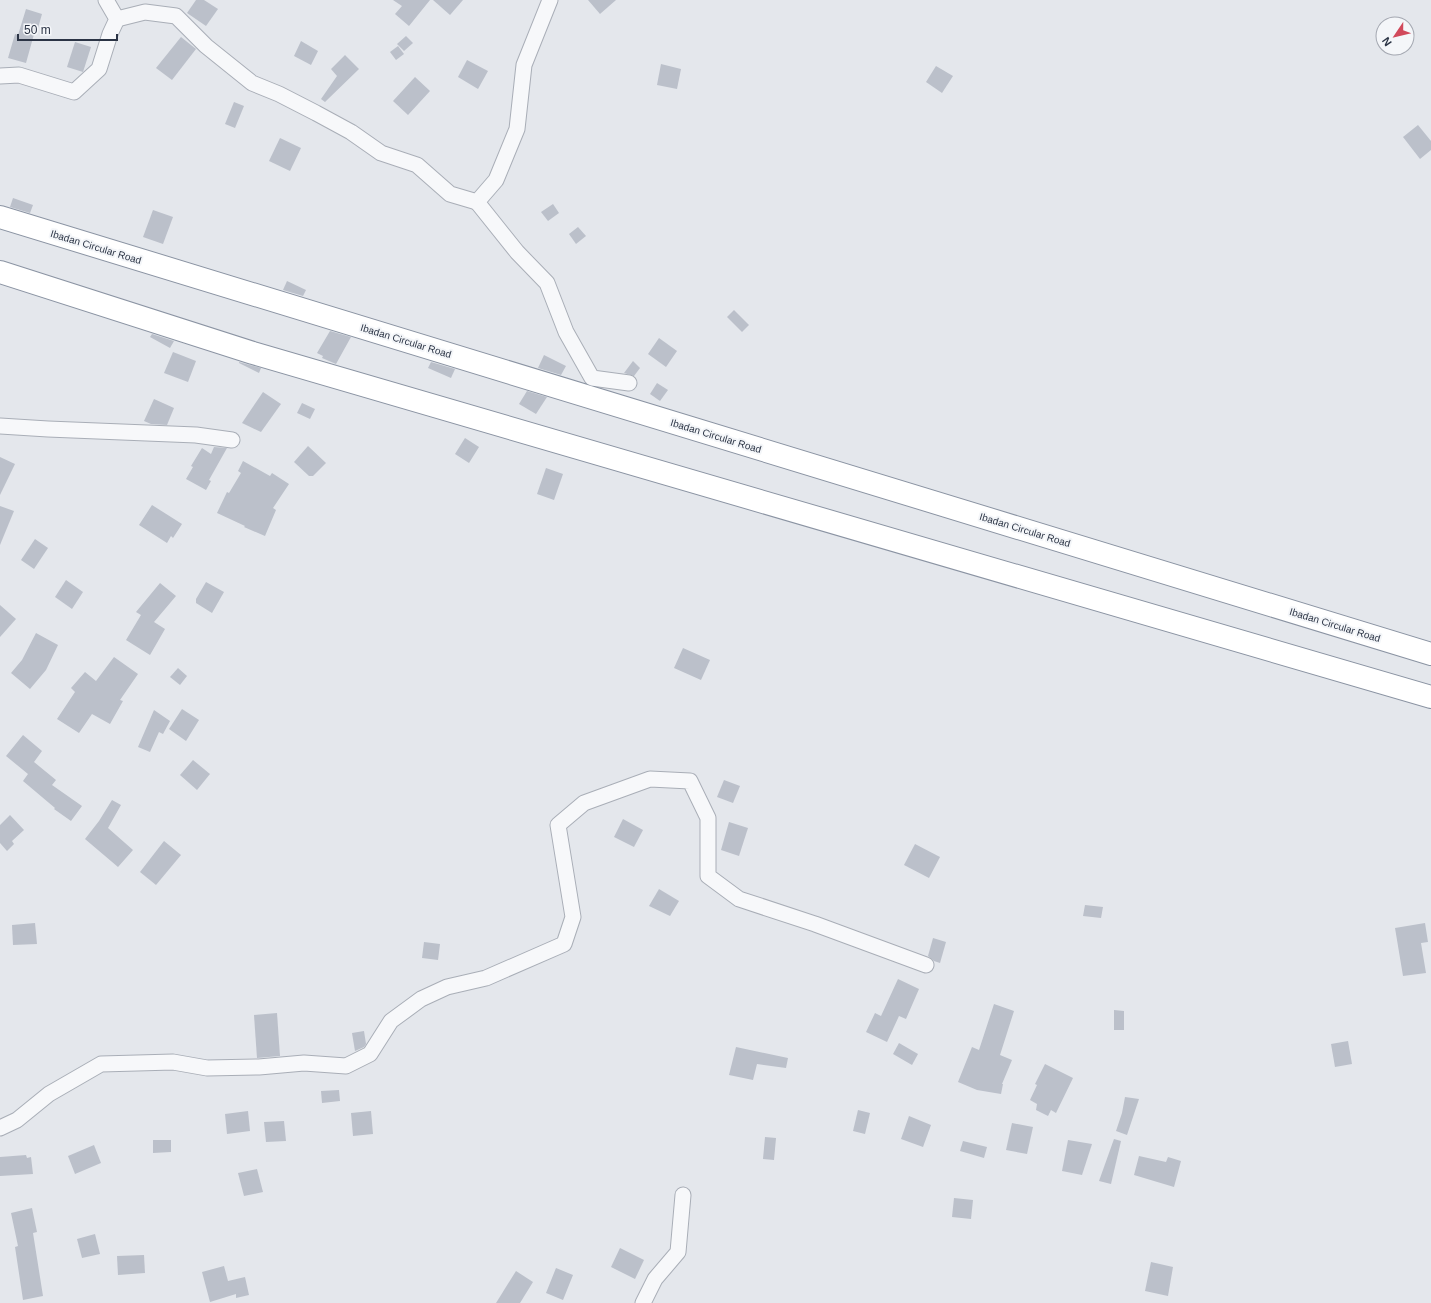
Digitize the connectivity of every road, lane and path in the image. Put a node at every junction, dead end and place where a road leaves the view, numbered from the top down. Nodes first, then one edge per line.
1 (106, 0) edge
2 (550, 0) edge
3 (117, 18) junction
4 (0, 76) edge
5 (477, 202) junction
6 (0, 217) edge
7 (0, 272) edge
8 (629, 384) dead end
9 (0, 426) edge
10 (232, 440) dead end
11 (1431, 654) edge
12 (1431, 697) edge
13 (926, 965) dead end
14 (0, 1128) edge
15 (683, 1194) dead end
16 (643, 1303) edge

1 - 3 street
2 - 5 street
3 - 4 street
3 - 5 street
5 - 8 street
6 - 11 highway, Ibadan Circular Road
7 - 12 highway
9 - 10 street
13 - 14 street
15 - 16 street

